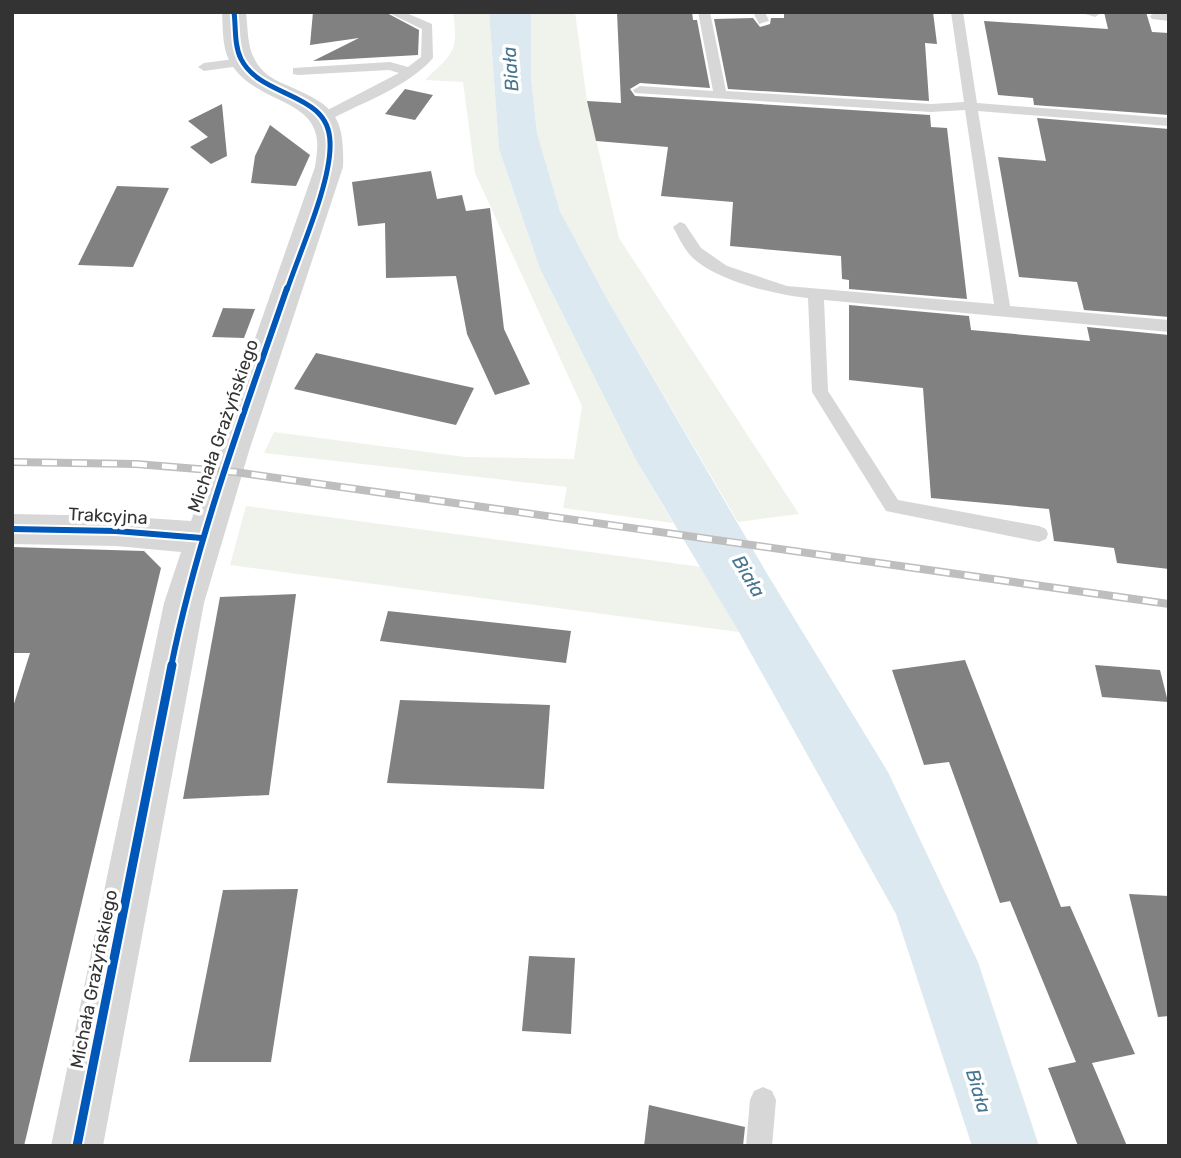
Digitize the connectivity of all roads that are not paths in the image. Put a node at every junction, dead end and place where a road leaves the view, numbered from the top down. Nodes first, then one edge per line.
1 (234, 12) edge
2 (393, 12) edge
3 (704, 12) edge
4 (957, 12) edge
5 (1085, 12) edge
6 (1095, 13) edge
7 (242, 62) junction
8 (204, 67) dead end
9 (298, 71) dead end
10 (410, 72) junction
11 (640, 90) dead end
12 (720, 95) junction
13 (971, 106) junction
14 (323, 118) junction
15 (1169, 122) edge
16 (680, 227) dead end
17 (816, 294) junction
18 (1003, 312) junction
19 (1169, 326) edge
20 (12, 529) edge
21 (1039, 534) dead end
22 (202, 538) junction
23 (763, 1100) dead end
24 (77, 1146) edge
25 (759, 1146) edge

1 - 7 street
2 - 10 lane
3 - 12 lane
4 - 13 lane
5 - 6 lane
7 - 8 lane
7 - 14 street
9 - 10 lane
10 - 14 lane
11 - 12 lane
12 - 13 lane
13 - 15 lane
13 - 18 lane
14 - 22 street, Michała Grażyńskiego
16 - 17 lane
17 - 18 lane
17 - 21 lane
18 - 19 lane
20 - 22 street, Trakcyjna
22 - 24 street, Michała Grażyńskiego
23 - 25 lane

